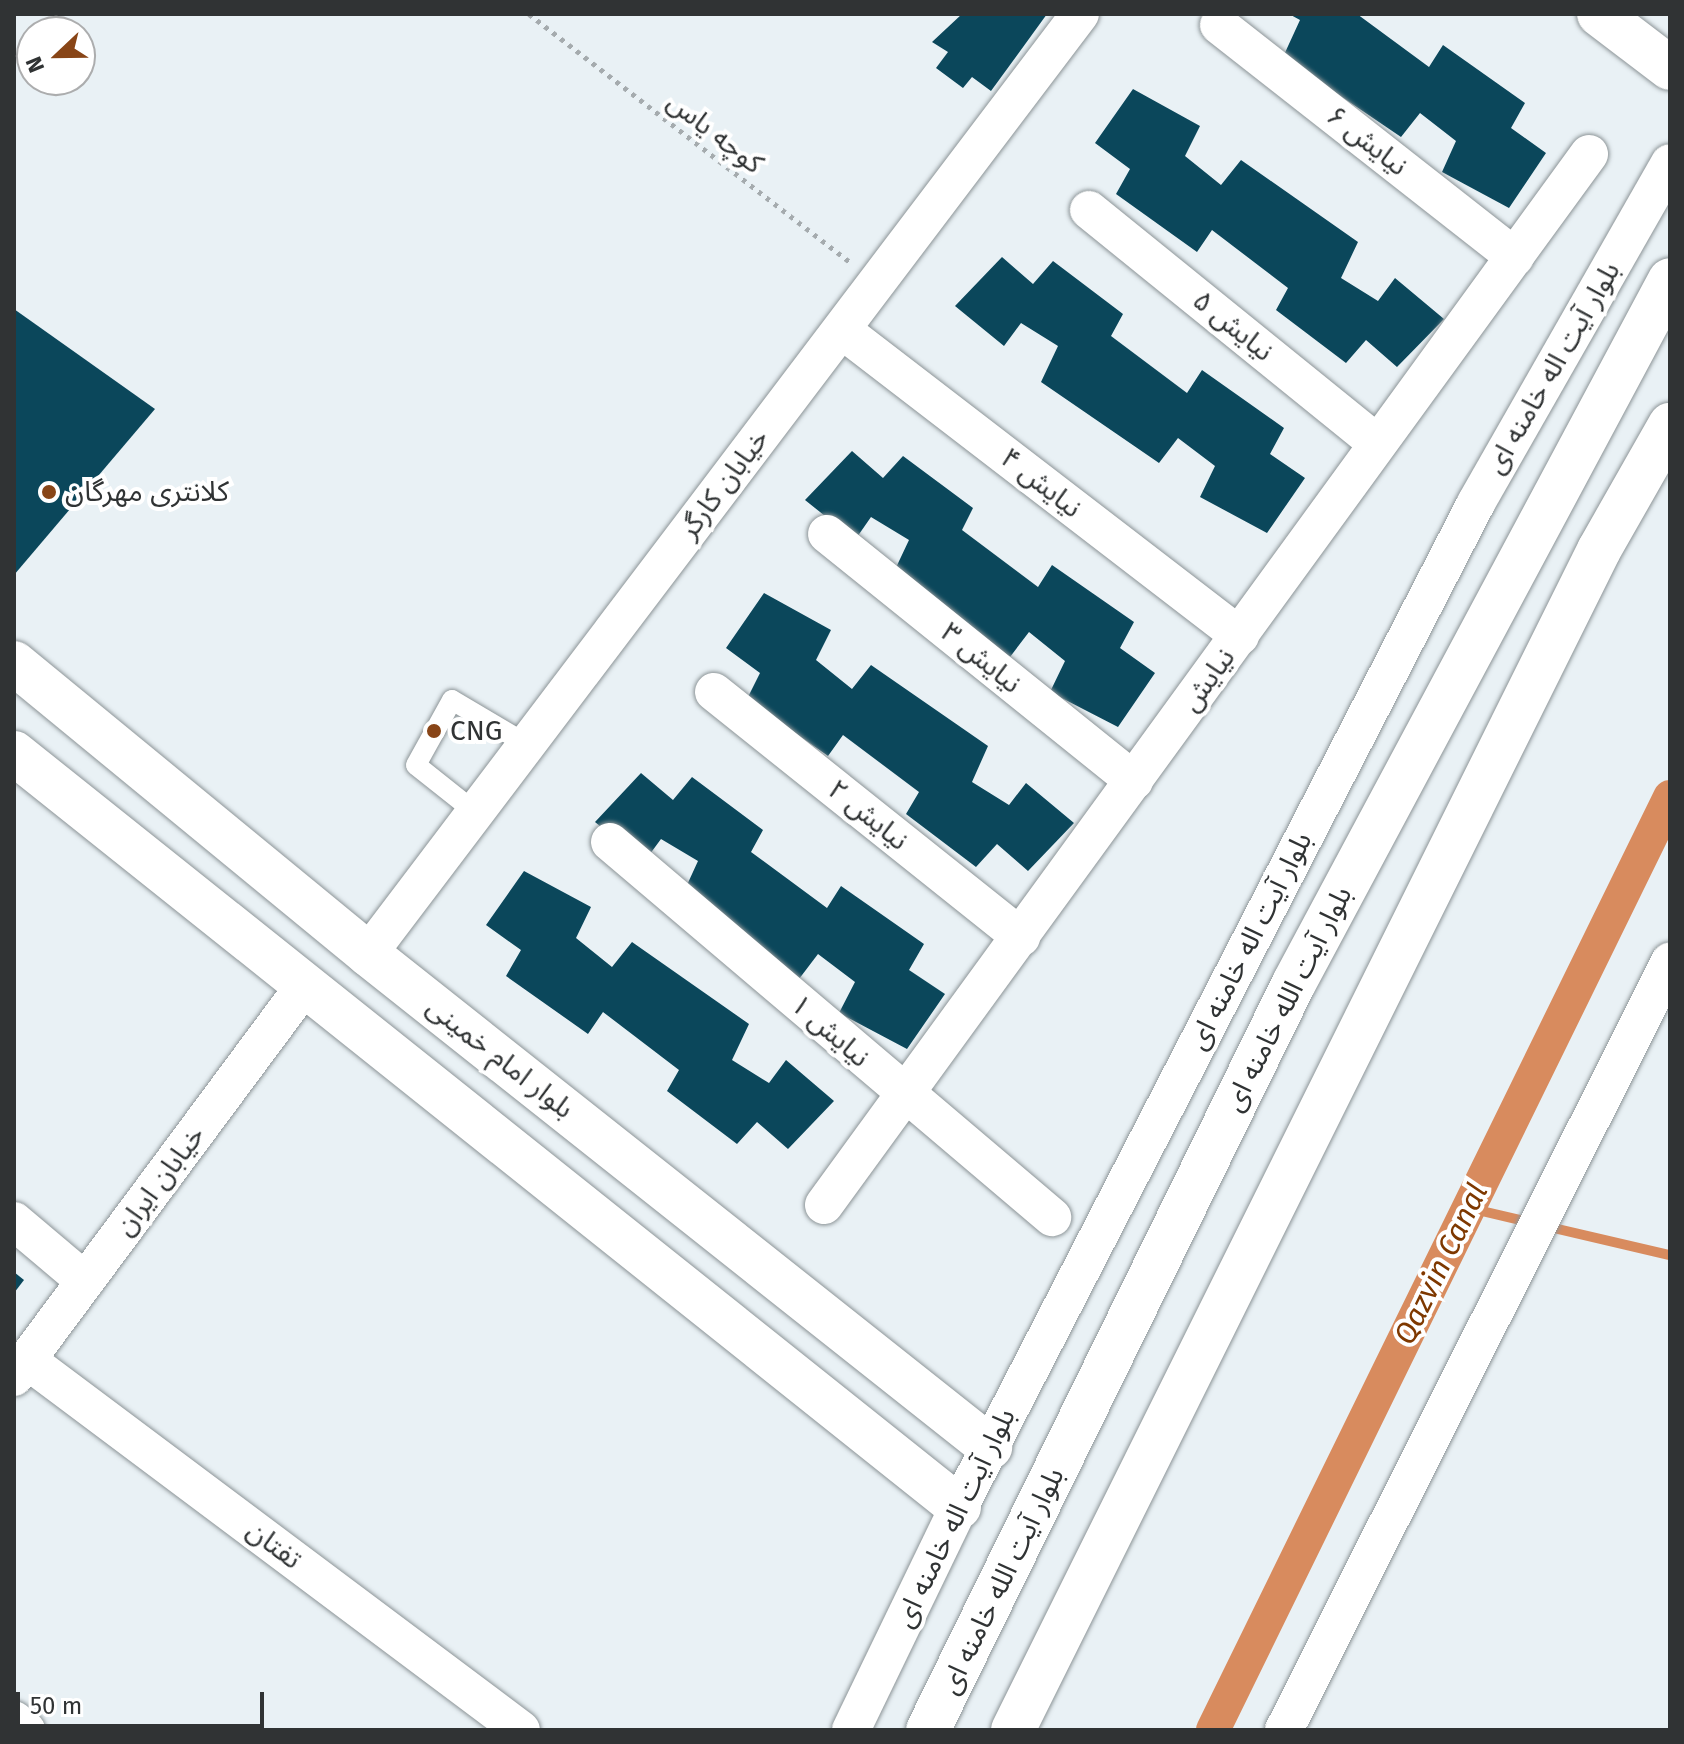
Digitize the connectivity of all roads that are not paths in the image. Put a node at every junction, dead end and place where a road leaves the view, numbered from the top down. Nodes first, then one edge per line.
1 (1080, 14) edge
2 (1599, 14) edge
3 (1219, 25) dead end
4 (1670, 68) edge
5 (1589, 154) dead end
6 (1670, 163) edge
7 (1089, 210) dead end
8 (1515, 257) junction
9 (1670, 280) edge
10 (842, 330) junction
11 (1670, 425) edge
12 (1377, 443) junction
13 (827, 534) dead end
14 (1240, 636) junction
15 (14, 663) edge
16 (714, 692) dead end
17 (526, 744) junction
18 (14, 753) edge
19 (1134, 781) junction
20 (475, 812) junction
21 (610, 842) dead end
22 (1021, 937) junction
23 (368, 954) junction
24 (1670, 962) edge
25 (305, 985) junction
26 (905, 1096) junction
27 (593, 1132) junction
28 (554, 1184) junction
29 (824, 1205) dead end
30 (1052, 1217) dead end
31 (14, 1221) edge
32 (85, 1281) junction
33 (21, 1368) edge
34 (990, 1447) junction
35 (959, 1507) junction
36 (14, 1720) edge
37 (26, 1730) edge
38 (521, 1730) edge
39 (851, 1730) edge
40 (928, 1730) edge
41 (1013, 1730) edge
42 (1284, 1730) edge

1 - 10 street, خیابان کارگر
2 - 4 main road
3 - 8 street, نیایش ۶
5 - 8 street, نیایش
6 - 34 street, بلوار آیت اله خامنه ای
7 - 12 street, نیایش ۵
8 - 12 street, نیایش
9 - 40 main road, بلوار آیت الله خامنه ای
10 - 14 street, نیایش ۴
10 - 17 street, خیابان کارگر
11 - 41 main road
12 - 14 street, نیایش
13 - 19 street, نیایش ۳
14 - 19 street, نیایش
15 - 23 main road, بلوار امام خمینی
16 - 22 street, نیایش ۲
17 - 20 street, خیابان کارگر
17 - 20 lane
18 - 25 main road
19 - 22 street, نیایش
20 - 23 street, خیابان کارگر
21 - 26 street, نیایش ۱
22 - 26 street, نیایش
23 - 27 main road, بلوار امام خمینی
24 - 42 street
25 - 28 main road
25 - 32 street, خیابان ایران
26 - 29 street, نیایش
26 - 30 street, نیایش ۱
27 - 28 main road
27 - 34 main road, بلوار امام خمینی
28 - 35 main road
31 - 32 street
32 - 33 street, خیابان ایران
33 - 38 street, تفتان
34 - 35 street, بلوار آیت اله خامنه ای
35 - 39 street, بلوار آیت اله خامنه ای
36 - 37 street

